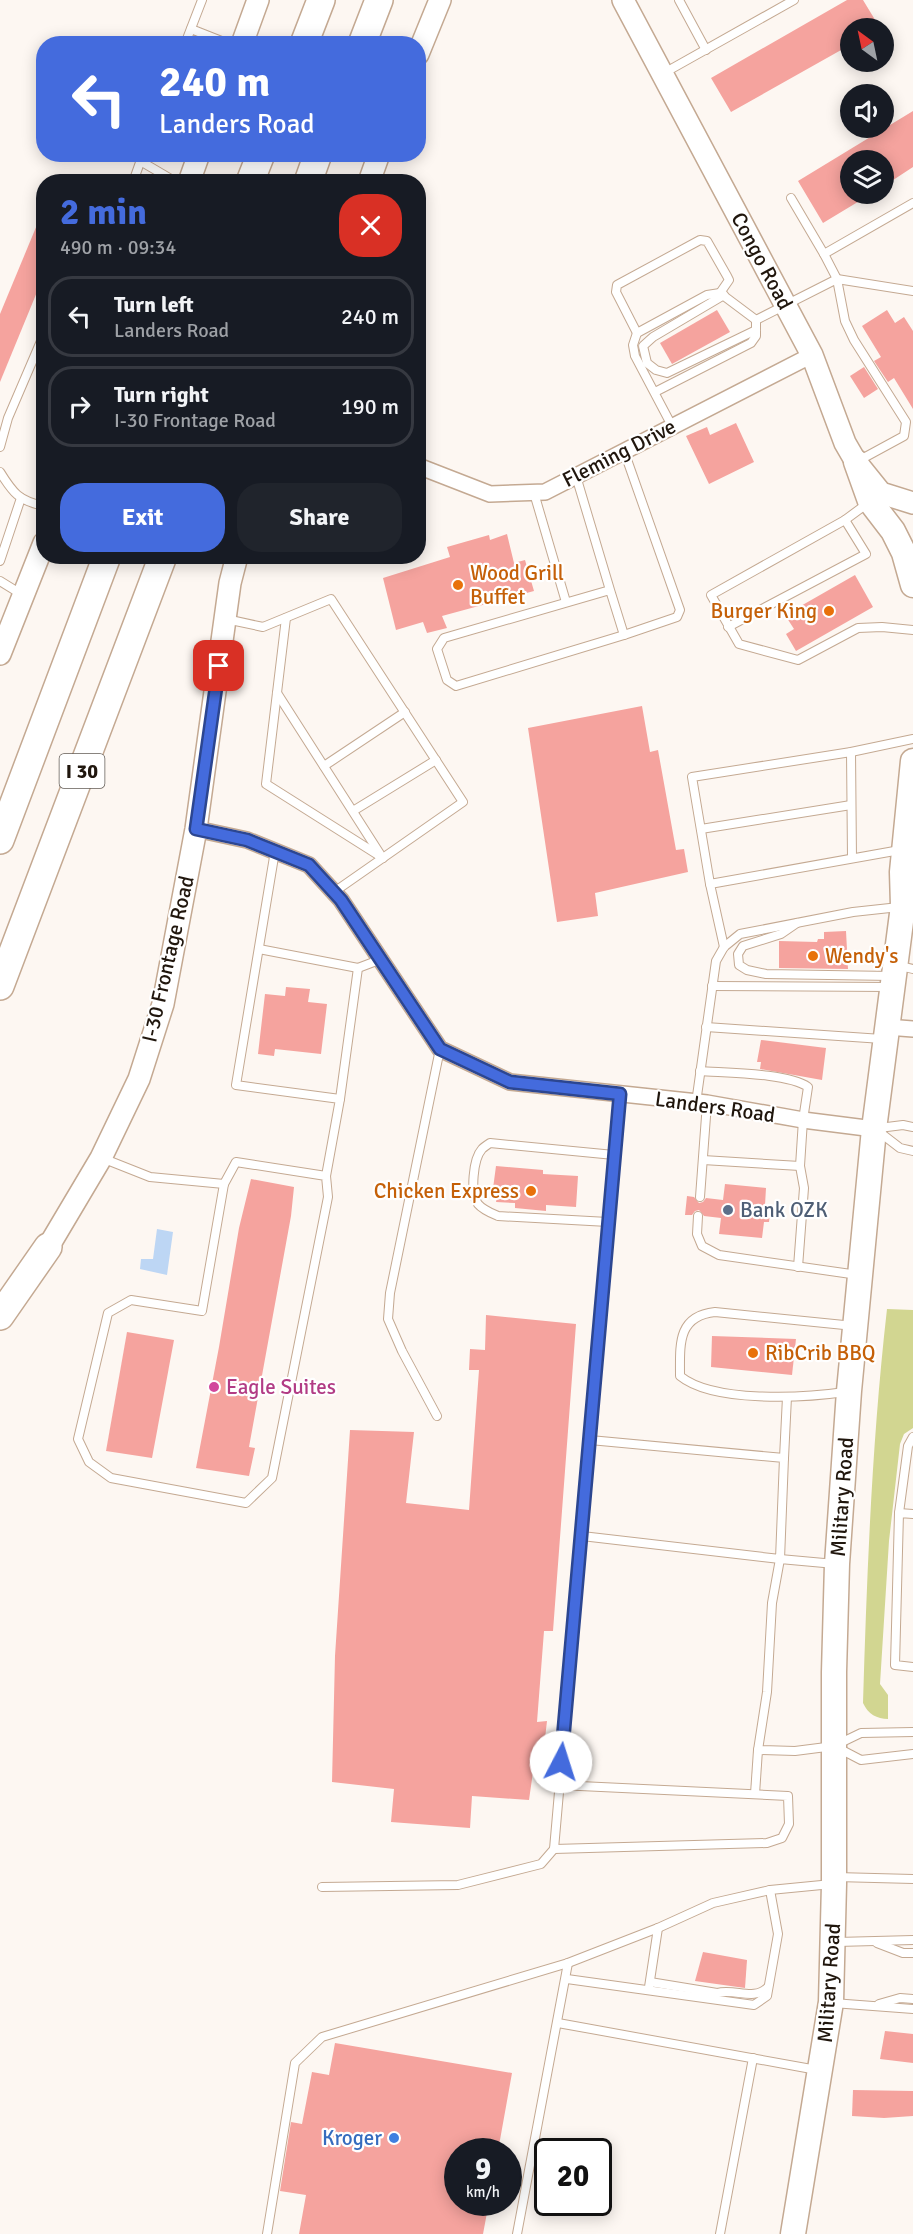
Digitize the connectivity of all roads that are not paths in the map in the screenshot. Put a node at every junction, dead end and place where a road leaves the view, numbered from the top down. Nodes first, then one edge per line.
1 (202, 0) edge
2 (258, 0) edge
3 (321, 0) edge
4 (379, 0) edge
5 (440, 0) edge
6 (623, 0) edge
7 (678, 0) edge
8 (794, 0) edge
9 (191, 29) junction
10 (188, 36) edge
11 (209, 36) edge
12 (245, 36) edge
13 (307, 36) edge
14 (365, 36) edge
15 (425, 36) edge
16 (706, 50) junction
17 (662, 75) junction
18 (148, 162) edge
19 (165, 174) edge
20 (791, 198) dead end
21 (913, 204) edge
22 (824, 254) junction
23 (837, 279) junction
24 (913, 291) edge
25 (722, 294) junction
26 (785, 304) junction
27 (756, 320) junction
28 (756, 330) junction
29 (637, 333) junction
30 (36, 353) edge
31 (812, 355) junction
32 (655, 392) junction
33 (672, 426) junction
34 (0, 447) edge
35 (624, 451) junction
36 (856, 462) junction
37 (426, 469) edge
38 (0, 472) edge
39 (576, 476) junction
40 (534, 493) junction
41 (876, 497) junction
42 (21, 498) junction
43 (913, 503) edge
44 (36, 504) edge
45 (845, 520) junction
46 (0, 561) edge
47 (36, 562) edge
48 (104, 564) edge
49 (160, 564) edge
50 (235, 564) edge
51 (0, 581) edge
52 (913, 585) edge
53 (609, 590) junction
54 (22, 594) junction
55 (566, 602) junction
56 (286, 618) junction
57 (225, 619) junction
58 (728, 627) junction
59 (913, 630) edge
60 (4, 633) edge
61 (624, 635) junction
62 (0, 654) edge
63 (277, 693) junction
64 (405, 712) junction
65 (913, 739) edge
66 (850, 752) junction
67 (436, 760) junction
68 (913, 761) edge
69 (324, 766) junction
70 (851, 805) junction
71 (353, 812) junction
72 (910, 814) edge
73 (196, 829) junction
74 (701, 829) junction
75 (0, 840) edge
76 (275, 851) junction
77 (383, 858) junction
78 (852, 858) junction
79 (906, 865) edge
80 (710, 884) junction
81 (334, 892) junction
82 (904, 918) junction
83 (798, 922) junction
84 (724, 947) junction
85 (259, 949) junction
86 (379, 960) junction
87 (358, 968) junction
88 (899, 974) edge
89 (0, 986) edge
90 (712, 986) junction
91 (706, 1027) junction
92 (913, 1029) edge
93 (887, 1033) junction
94 (440, 1049) junction
95 (700, 1071) junction
96 (620, 1094) junction
97 (340, 1099) junction
98 (702, 1103) junction
99 (803, 1119) junction
100 (913, 1127) edge
101 (874, 1129) junction
102 (913, 1151) edge
103 (614, 1155) junction
104 (101, 1158) junction
105 (703, 1160) junction
106 (800, 1166) junction
107 (326, 1176) junction
108 (224, 1184) junction
109 (700, 1197) dead end
110 (698, 1216) dead end
111 (608, 1222) junction
112 (48, 1247) junction
113 (798, 1267) junction
114 (861, 1275) junction
115 (0, 1316) edge
116 (855, 1326) junction
117 (0, 1328) edge
118 (849, 1391) junction
119 (787, 1397) junction
120 (437, 1416) dead end
121 (913, 1437) edge
122 (590, 1440) junction
123 (784, 1458) junction
124 (899, 1513) junction
125 (913, 1514) edge
126 (582, 1536) junction
127 (780, 1559) junction
128 (837, 1564) junction
129 (913, 1667) edge
130 (913, 1732) edge
131 (834, 1746) junction
132 (758, 1750) junction
133 (913, 1754) edge
134 (559, 1785) junction
135 (755, 1794) junction
136 (554, 1849) junction
137 (913, 1879) edge
138 (834, 1880) junction
139 (322, 1887) dead end
140 (770, 1890) junction
141 (658, 1928) junction
142 (913, 1940) edge
143 (833, 1942) junction
144 (876, 1942) junction
145 (913, 1953) edge
146 (568, 1963) junction
147 (567, 1979) junction
148 (769, 1986) junction
149 (649, 1987) junction
150 (913, 1999) edge
151 (831, 2002) junction
152 (874, 2006) junction
153 (913, 2009) edge
154 (558, 2023) junction
155 (753, 2058) junction
156 (821, 2071) junction
157 (267, 2234) edge
158 (517, 2234) edge
159 (720, 2234) edge
160 (793, 2234) edge

1 - 9 lane
2 - 12 main road
3 - 13 highway
4 - 14 highway
5 - 15 main road
6 - 17 main road, Congo Road
7 - 16 lane
8 - 16 lane
9 - 10 lane
9 - 11 lane
16 - 17 lane
17 - 26 main road, Congo Road
18 - 19 lane
20 - 22 lane
21 - 22 lane
22 - 23 lane
23 - 24 lane
23 - 26 lane
23 - 36 lane
25 - 27 lane
25 - 28 lane
25 - 29 lane
25 - 29 lane
26 - 27 lane
26 - 31 main road, Congo Road
27 - 28 lane
28 - 32 lane
29 - 32 lane
30 - 34 lane
31 - 33 street, Fleming Drive
31 - 36 main road, Congo Road
32 - 33 lane
33 - 35 street, Fleming Drive
35 - 39 street, Fleming Drive
35 - 61 lane
36 - 41 main road
37 - 40 street, Fleming Drive
38 - 42 lane
39 - 40 street, Fleming Drive
39 - 53 lane
40 - 55 lane
41 - 43 main road
41 - 45 lane
41 - 52 main road
42 - 44 lane
42 - 46 lane
45 - 58 lane
45 - 58 lane
47 - 54 main road
48 - 75 highway, I 30
49 - 89 highway, I 30
50 - 57 main road, I-30 Frontage Road
51 - 54 lane
53 - 55 lane
53 - 61 lane
54 - 60 main road
55 - 61 lane
56 - 57 lane
56 - 63 lane
56 - 64 lane
57 - 73 main road, I-30 Frontage Road
58 - 59 lane
60 - 62 main road
63 - 69 lane
63 - 77 lane
64 - 67 lane
64 - 69 lane
65 - 66 lane
66 - 70 lane
66 - 74 lane
67 - 71 lane
67 - 77 lane
68 - 72 main road, Military Road
69 - 71 lane
70 - 74 lane
70 - 78 lane
71 - 77 lane
72 - 79 main road, Military Road
73 - 76 street
73 - 104 main road, I-30 Frontage Road
74 - 80 lane
76 - 81 street
76 - 85 lane
77 - 81 lane
78 - 79 lane
78 - 80 lane
79 - 82 main road, Military Road
80 - 84 lane
81 - 86 street
82 - 83 lane
82 - 88 main road, Military Road
83 - 84 lane
83 - 88 lane
84 - 90 lane
85 - 87 lane
85 - 97 lane
86 - 87 lane
86 - 94 street
87 - 97 lane
88 - 90 lane
88 - 93 main road, Military Road
90 - 91 lane
91 - 93 lane
91 - 95 lane
92 - 93 street
93 - 101 main road, Military Road
94 - 96 street, Landers Road
94 - 120 lane
95 - 98 lane
95 - 99 lane
96 - 98 street, Landers Road
96 - 103 lane
97 - 107 lane
98 - 99 street, Landers Road
98 - 105 lane
99 - 101 street, Landers Road
99 - 106 lane
100 - 101 lane
101 - 102 lane
101 - 114 main road, Military Road
103 - 111 lane
103 - 111 lane
104 - 108 lane
104 - 112 main road, I-30 Frontage Road
105 - 106 lane
105 - 109 lane
106 - 113 lane
107 - 108 lane
107 - 108 lane
110 - 113 lane
111 - 122 lane
112 - 115 highway
112 - 117 main road, I-30 Frontage Road
113 - 114 lane
114 - 116 main road, Military Road
116 - 118 main road, Military Road
116 - 119 lane
118 - 119 lane
118 - 128 main road, Military Road
119 - 123 lane
121 - 124 lane
122 - 123 lane
122 - 126 lane
123 - 127 lane
124 - 125 lane
124 - 129 lane
126 - 127 lane
126 - 134 lane
127 - 128 lane
127 - 132 lane
128 - 131 main road, Military Road
130 - 131 lane
131 - 132 lane
131 - 133 lane
131 - 138 main road, Military Road
132 - 135 lane
134 - 135 lane
134 - 136 lane
135 - 136 lane
136 - 139 lane
137 - 138 lane
138 - 140 lane
138 - 143 main road, Military Road
140 - 141 lane
140 - 148 lane
141 - 146 lane
141 - 149 lane
142 - 144 lane
143 - 144 lane
143 - 151 main road, Military Road
144 - 145 lane
146 - 147 lane
146 - 157 lane
147 - 149 lane
147 - 154 lane
148 - 149 lane
148 - 149 lane
150 - 152 lane
151 - 152 lane
151 - 156 main road, Military Road
152 - 153 lane
154 - 155 lane
154 - 158 lane
155 - 156 lane
155 - 159 lane
156 - 160 main road, Military Road

